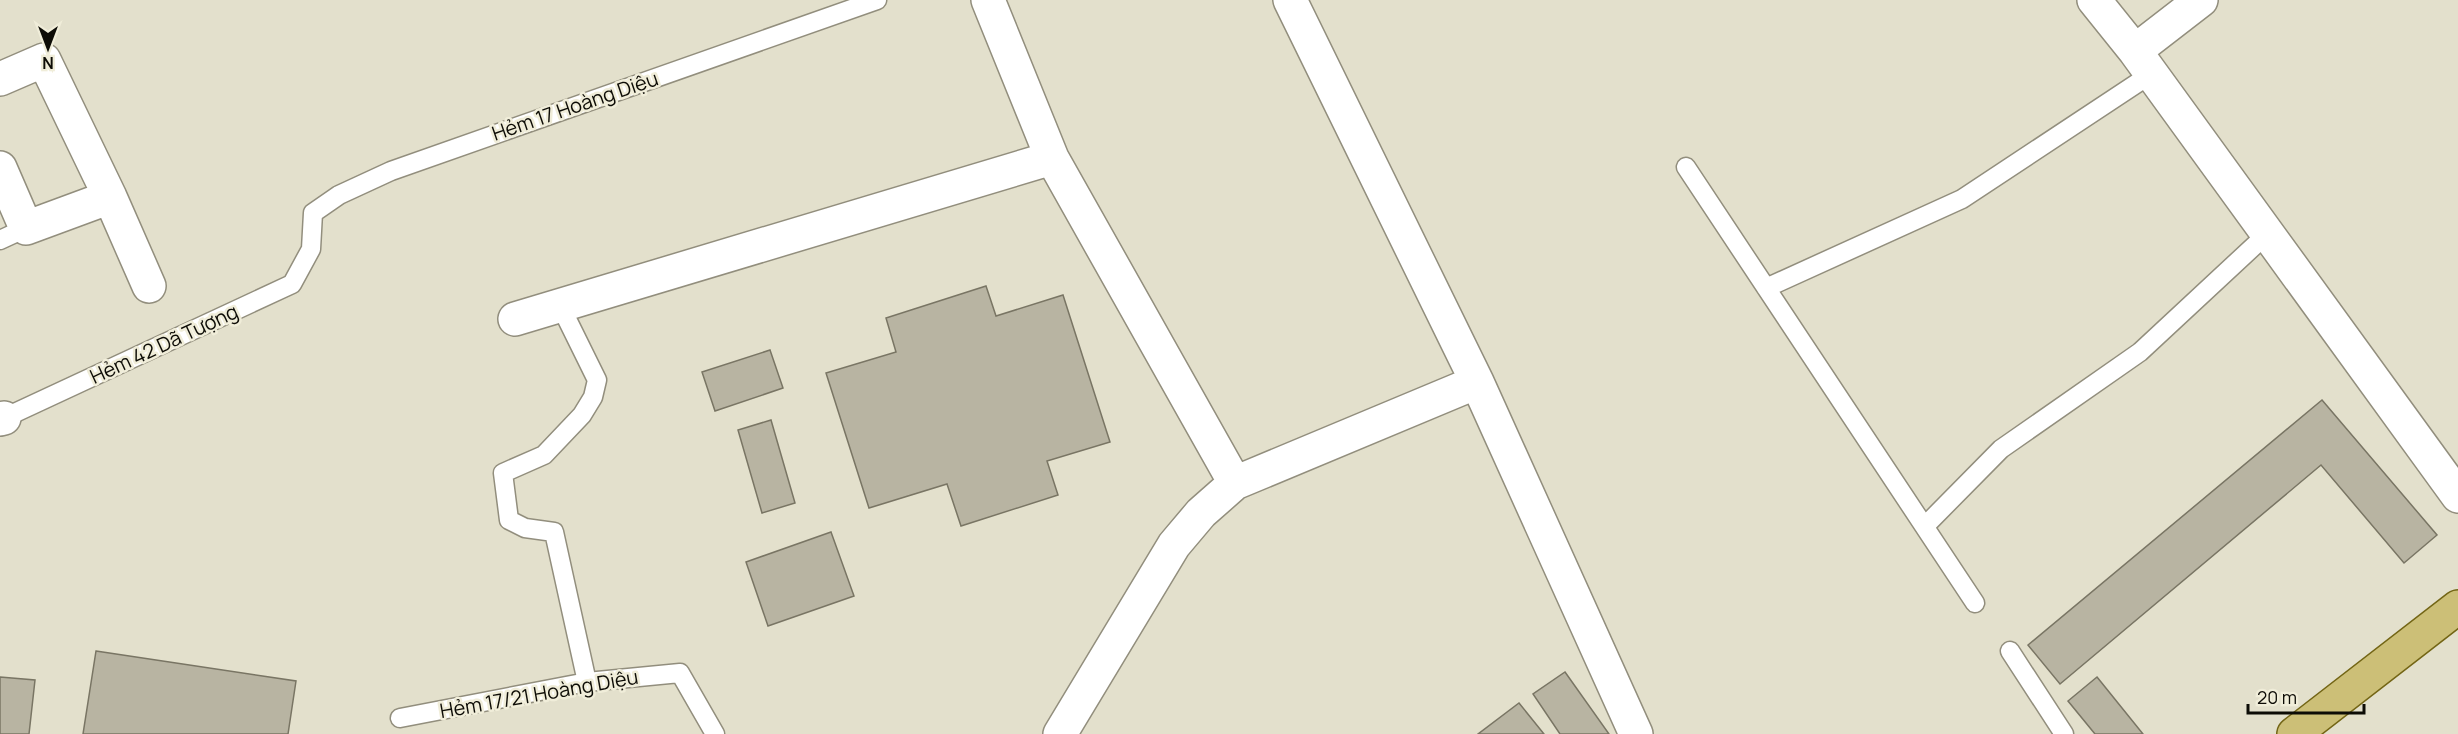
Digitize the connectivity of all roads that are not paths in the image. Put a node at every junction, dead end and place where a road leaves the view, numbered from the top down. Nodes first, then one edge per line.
1 (877, 0) edge
2 (988, 0) edge
3 (1290, 0) edge
4 (2094, 0) edge
5 (2201, 0) edge
6 (2143, 63) junction
7 (0, 80) edge
8 (1052, 158) junction
9 (1686, 167) dead end
10 (0, 168) edge
11 (110, 197) junction
12 (13, 234) edge
13 (2268, 234) junction
14 (311, 249) joint
15 (149, 286) dead end
16 (1766, 288) junction
17 (560, 305) junction
18 (515, 319) dead end
19 (1477, 382) junction
20 (2, 418) edge
21 (1235, 483) junction
22 (2458, 496) edge
23 (1925, 526) junction
24 (1975, 603) dead end
25 (2458, 607) edge
26 (2010, 651) dead end
27 (587, 682) junction
28 (400, 718) dead end
29 (715, 734) edge
30 (1060, 734) edge
31 (1636, 734) edge
32 (2064, 734) edge
33 (2294, 734) edge

1 - 14 lane, Hẻm 17 Hoàng Diệu
2 - 8 street
3 - 19 street
4 - 6 street
5 - 6 street
6 - 13 street
6 - 16 lane
7 - 11 street
8 - 17 street
8 - 21 street
9 - 16 lane
10 - 12 street
11 - 12 street
11 - 15 street
13 - 22 street
13 - 23 lane
14 - 20 lane, Hẻm 42 Dã Tượng
16 - 23 lane
17 - 18 street
17 - 27 lane
19 - 21 street
19 - 31 street
21 - 30 street
23 - 24 lane
25 - 33 main road
26 - 32 lane
27 - 28 lane, Hẻm 17/21 Hoàng Diệu
27 - 29 lane, Hẻm 17/21 Hoàng Diệu

